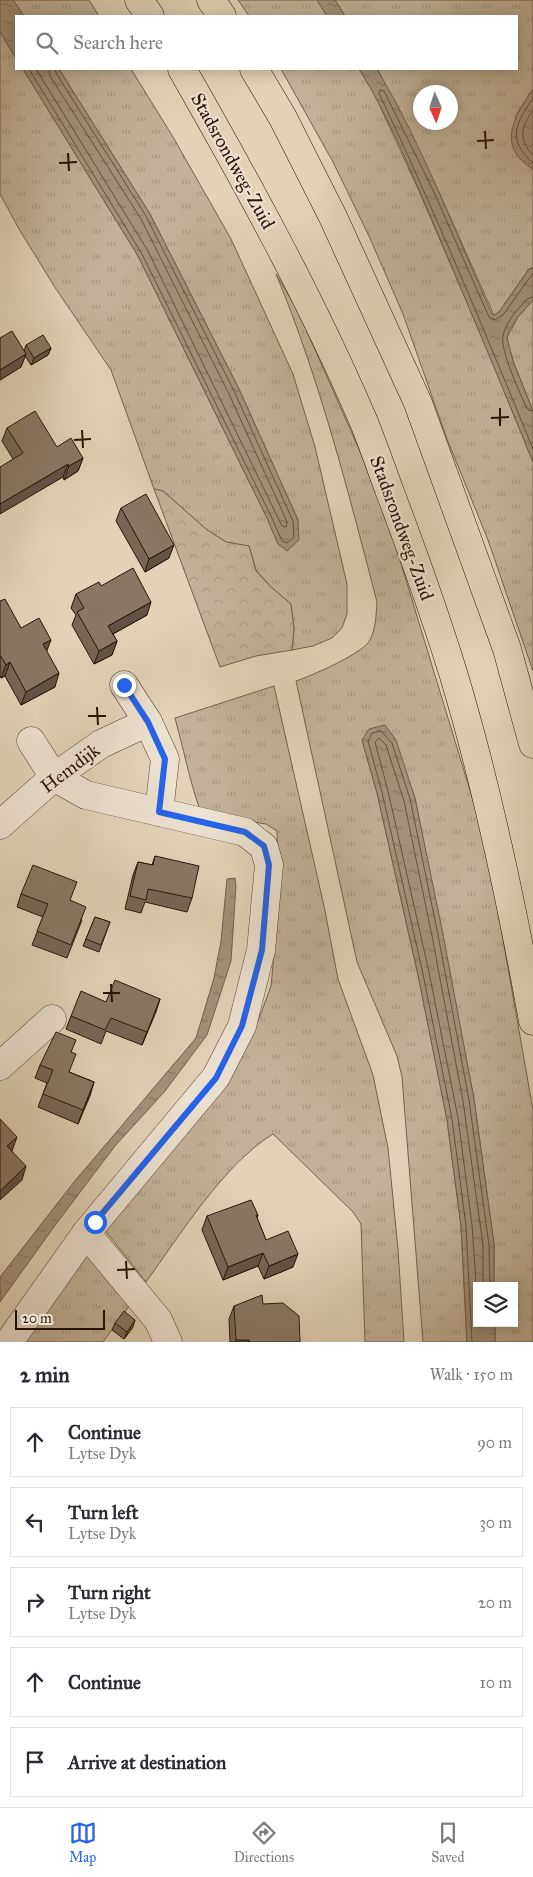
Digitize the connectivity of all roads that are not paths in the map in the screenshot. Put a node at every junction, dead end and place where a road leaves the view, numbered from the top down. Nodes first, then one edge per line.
1 (139, 0) edge
2 (212, 0) edge
3 (149, 15) edge
4 (221, 15) edge
5 (183, 70) edge
6 (255, 70) edge
7 (124, 685) dead end
8 (148, 722) junction
9 (32, 741) dead end
10 (533, 744) edge
11 (54, 777) junction
12 (159, 812) junction
13 (0, 825) edge
14 (52, 1019) dead end
15 (533, 1021) edge
16 (0, 1066) edge
17 (86, 1233) junction
18 (9, 1342) edge
19 (168, 1342) edge

1 - 3 main road
2 - 4 main road
5 - 15 main road, Stadsrondweg-Zuid
6 - 10 main road
7 - 8 street
8 - 11 street, Hemdijk
8 - 12 street
9 - 11 street
11 - 12 street
11 - 13 street, Hemdijk
12 - 17 street
14 - 16 street
17 - 18 street
17 - 19 street

